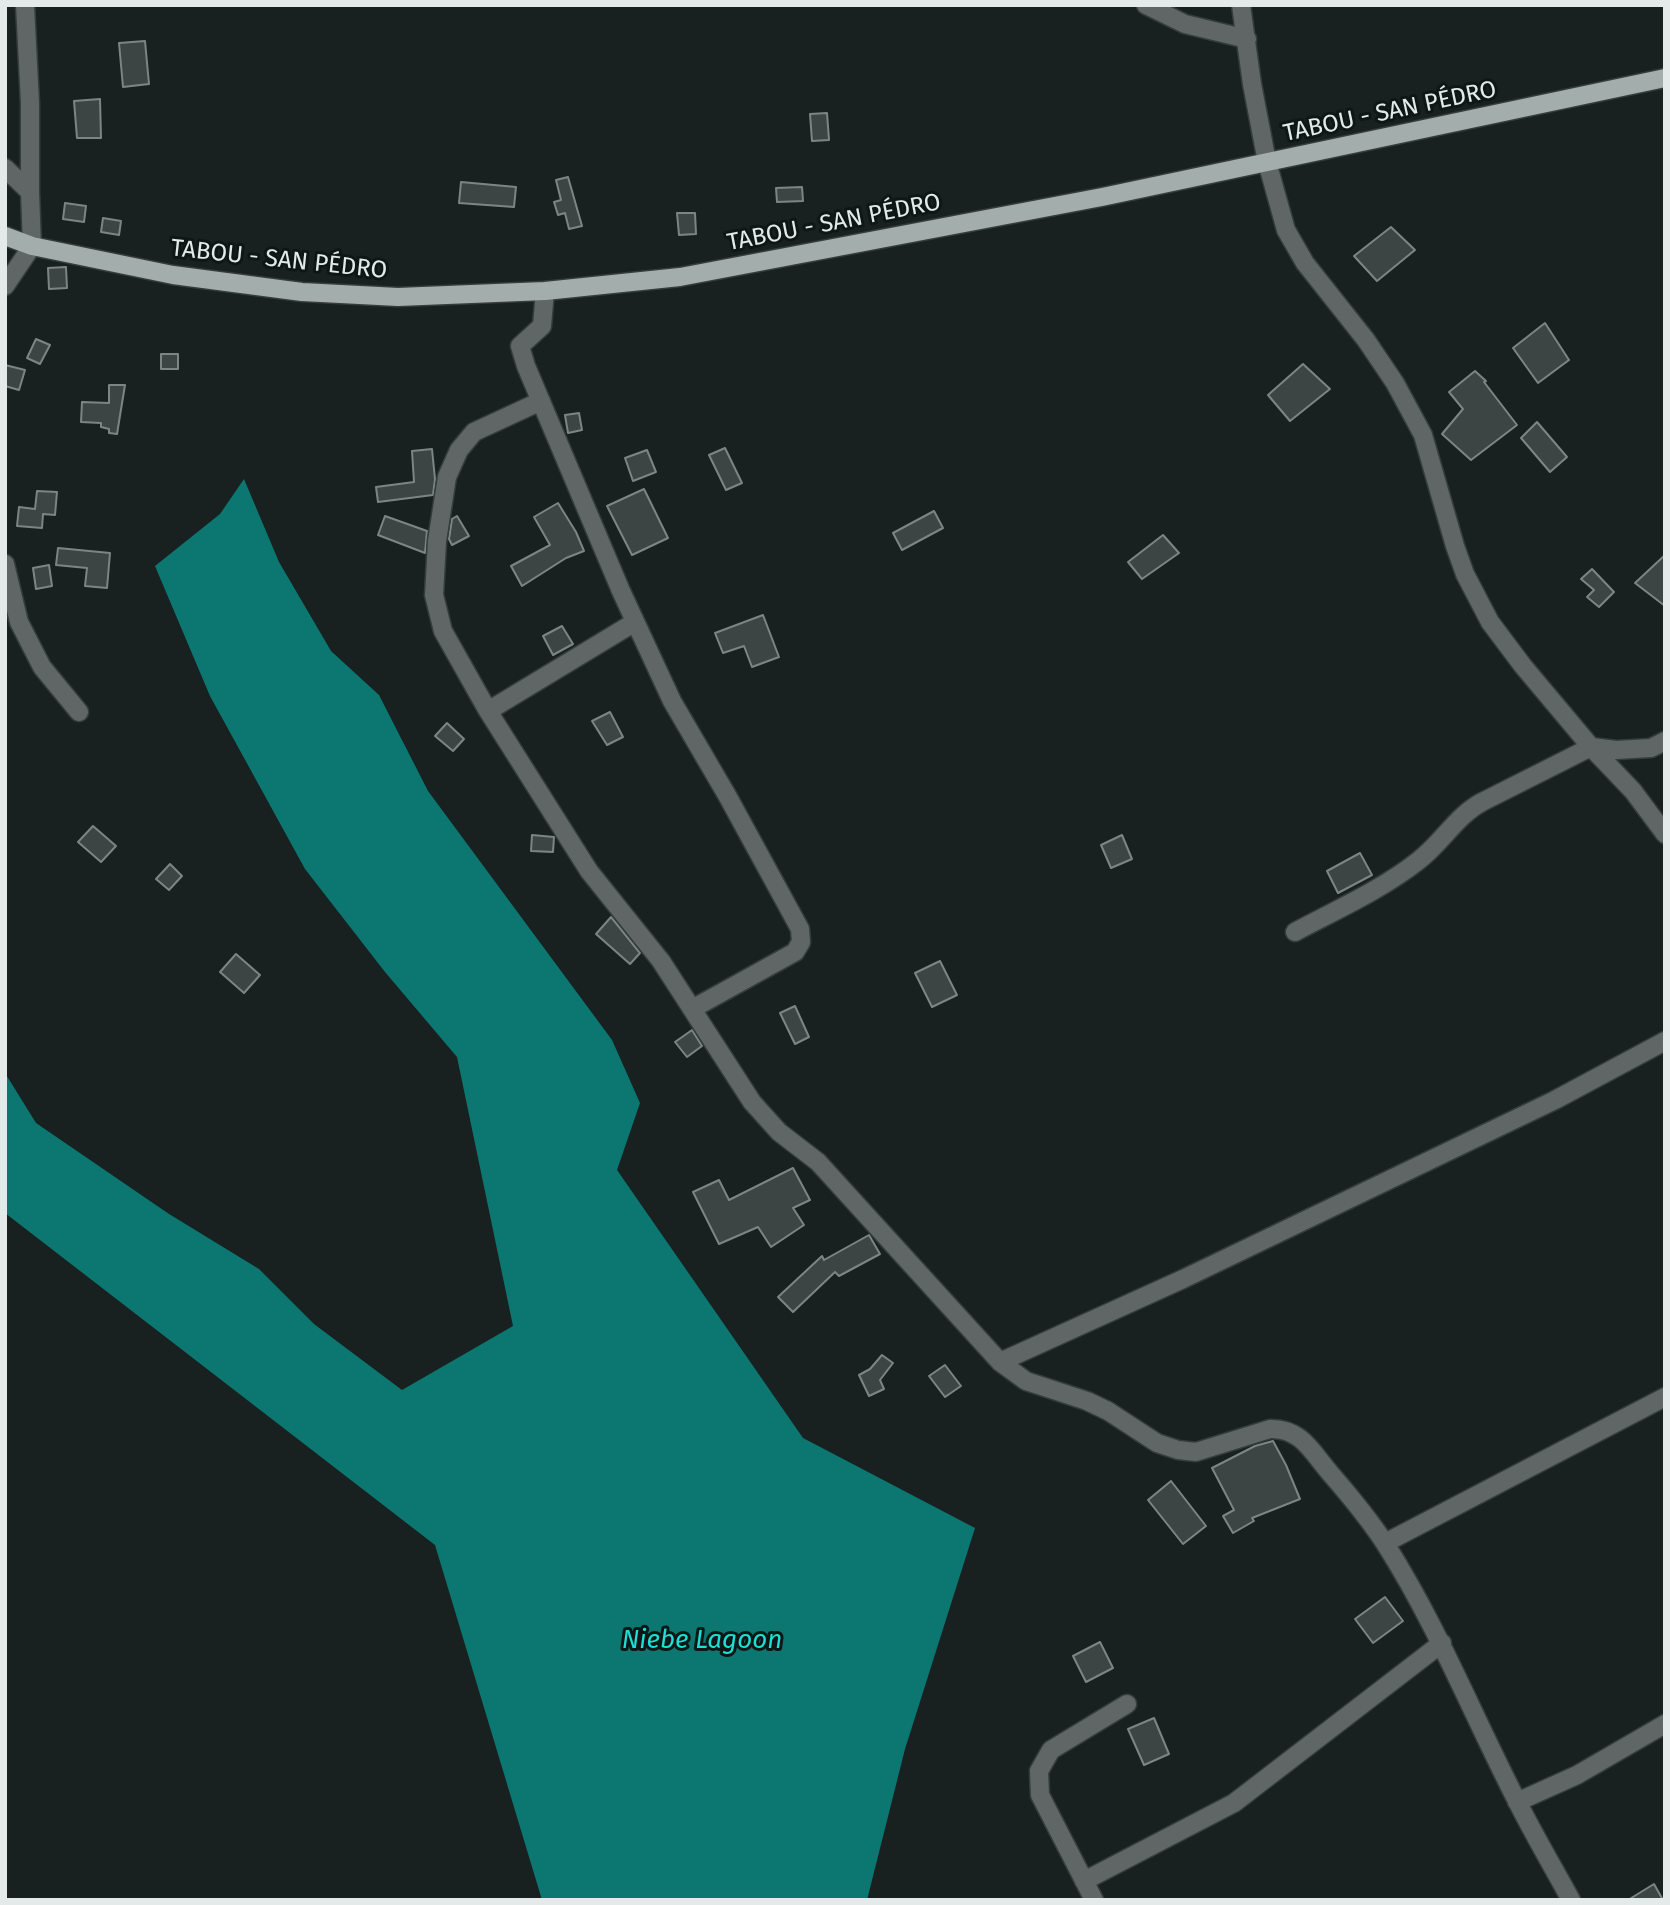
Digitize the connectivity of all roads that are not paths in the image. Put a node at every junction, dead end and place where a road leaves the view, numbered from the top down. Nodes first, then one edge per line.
1 (25, 5) edge
2 (1146, 5) edge
3 (1241, 5) edge
4 (1247, 39) junction
5 (1665, 78) edge
6 (1267, 162) junction
7 (5, 168) edge
8 (30, 192) junction
9 (5, 236) edge
10 (32, 246) junction
11 (5, 286) edge
12 (545, 291) junction
13 (541, 401) junction
14 (5, 564) edge
15 (635, 622) junction
16 (488, 711) junction
17 (79, 712) dead end
18 (1665, 741) edge
19 (1591, 747) junction
20 (1665, 834) edge
21 (1295, 932) dead end
22 (692, 1009) junction
23 (1665, 1041) edge
24 (1000, 1362) junction
25 (1665, 1397) edge
26 (1385, 1543) junction
27 (1442, 1643) junction
28 (1127, 1704) dead end
29 (1665, 1724) edge
30 (1517, 1802) junction
31 (1084, 1881) junction
32 (1094, 1900) edge
33 (1571, 1900) edge

1 - 8 street
2 - 4 street
3 - 4 street
4 - 6 street
5 - 6 main road, TABOU - SAN PÉDRO
6 - 12 main road, TABOU - SAN PÉDRO
6 - 19 street
7 - 8 street
8 - 10 street
9 - 10 main road, TABOU - SAN PÉDRO
10 - 11 street
10 - 12 main road, TABOU - SAN PÉDRO
12 - 13 street
13 - 15 street
13 - 16 street
14 - 17 street
15 - 16 street
15 - 22 street
16 - 22 street
18 - 19 street
19 - 20 street
19 - 21 street
22 - 24 street
23 - 24 street
24 - 26 street
25 - 26 street
26 - 27 street
27 - 30 street
27 - 31 street
28 - 31 street
29 - 30 street
30 - 33 street
31 - 32 street

